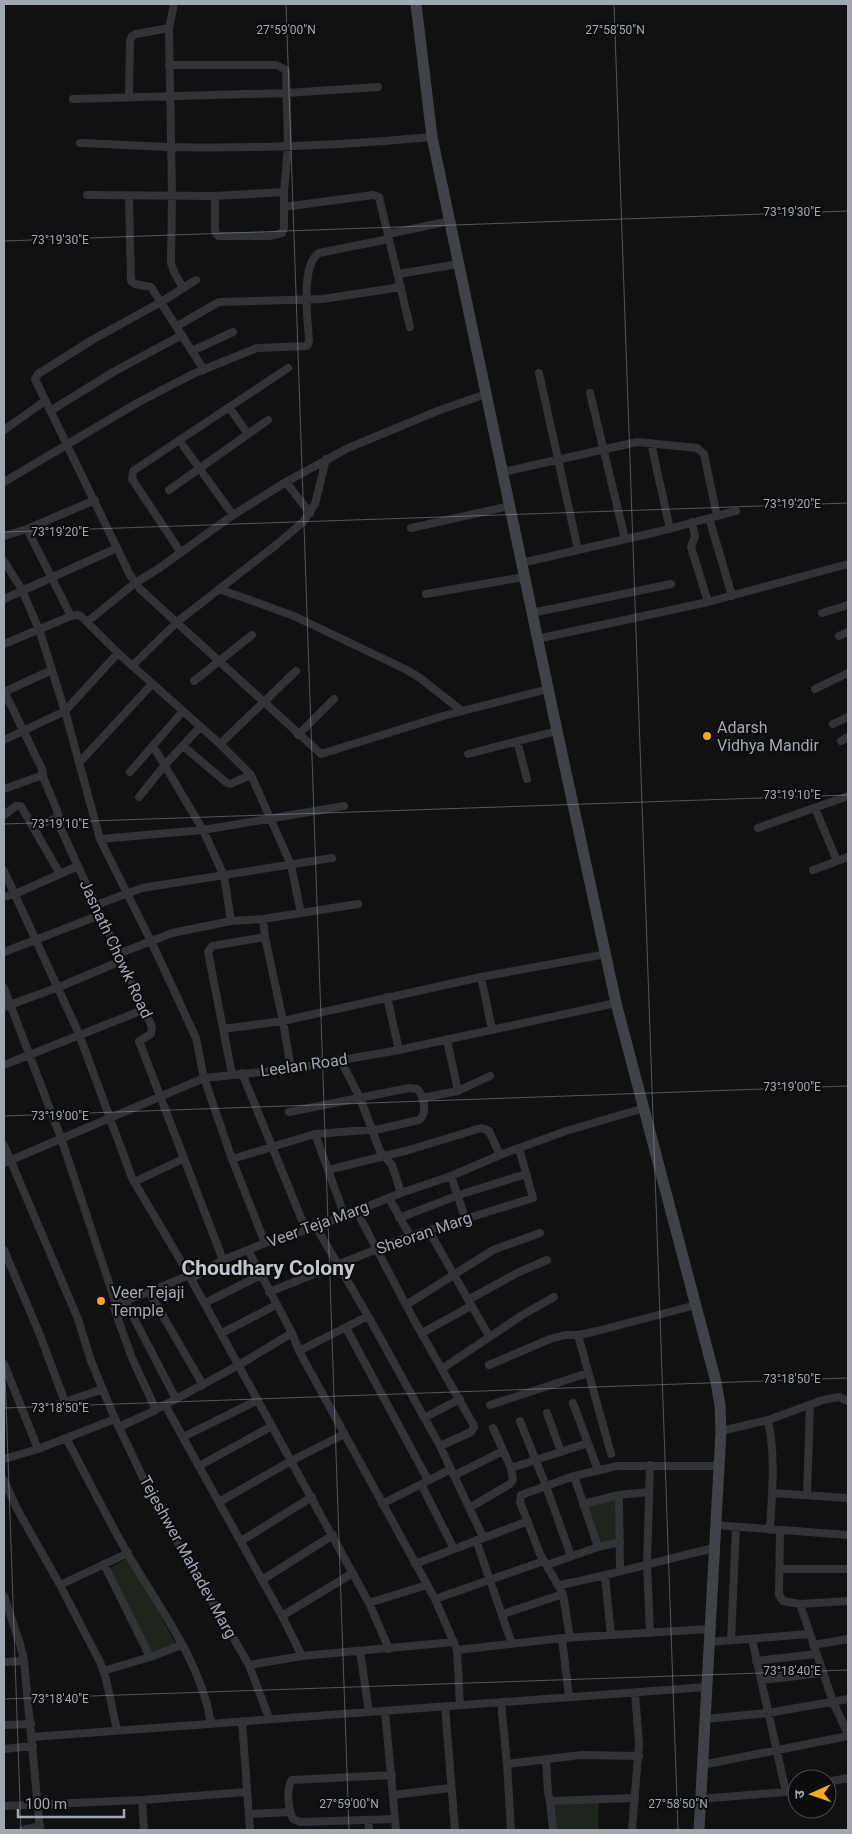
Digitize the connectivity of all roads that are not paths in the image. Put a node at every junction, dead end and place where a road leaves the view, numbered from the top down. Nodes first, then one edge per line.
1 (174, 4) edge
2 (416, 4) edge
3 (169, 28) junction
4 (169, 65) junction
5 (378, 87) dead end
6 (287, 93) junction
7 (170, 96) junction
8 (129, 97) junction
9 (73, 99) dead end
10 (432, 137) junction
11 (80, 143) dead end
12 (288, 146) junction
13 (171, 147) junction
14 (284, 192) junction
15 (87, 195) dead end
16 (129, 196) junction
17 (172, 196) junction
18 (215, 196) junction
19 (284, 207) junction
20 (450, 221) junction
21 (389, 236) junction
22 (459, 264) junction
23 (398, 274) junction
24 (196, 280) dead end
25 (401, 286) junction
26 (183, 288) junction
27 (307, 299) junction
28 (161, 302) junction
29 (177, 326) junction
30 (410, 327) dead end
31 (233, 332) dead end
32 (182, 334) junction
33 (192, 351) junction
34 (288, 368) dead end
35 (204, 370) junction
36 (539, 373) dead end
37 (590, 393) dead end
38 (486, 394) junction
39 (45, 401) junction
40 (229, 408) junction
41 (50, 411) junction
42 (268, 420) dead end
43 (4, 430) edge
44 (248, 434) junction
45 (179, 440) junction
46 (651, 443) junction
47 (68, 445) junction
48 (604, 450) junction
49 (326, 459) junction
50 (558, 460) junction
51 (200, 469) junction
52 (503, 472) junction
53 (4, 482) edge
54 (286, 482) junction
55 (169, 490) dead end
56 (95, 500) junction
57 (510, 506) junction
58 (736, 511) dead end
59 (310, 513) junction
60 (233, 515) junction
61 (713, 517) junction
62 (692, 522) junction
63 (411, 528) dead end
64 (27, 529) junction
65 (670, 529) junction
66 (4, 536) edge
67 (624, 539) junction
68 (117, 548) junction
69 (578, 550) junction
70 (181, 553) junction
71 (4, 561) edge
72 (522, 563) junction
73 (848, 564) edge
74 (52, 577) junction
75 (524, 577) junction
76 (135, 583) junction
77 (672, 584) dead end
78 (219, 589) junction
79 (22, 590) junction
80 (426, 594) dead end
81 (732, 596) junction
82 (4, 599) edge
83 (708, 602) junction
84 (848, 605) edge
85 (532, 612) junction
86 (822, 613) dead end
87 (71, 616) junction
88 (87, 622) junction
89 (177, 622) junction
90 (38, 628) junction
91 (848, 632) edge
92 (252, 635) dead end
93 (839, 636) dead end
94 (537, 639) junction
95 (4, 644) edge
96 (118, 653) junction
97 (219, 661) junction
98 (132, 666) junction
99 (52, 670) junction
100 (296, 671) dead end
101 (848, 673) edge
102 (194, 681) dead end
103 (152, 684) junction
104 (548, 689) junction
105 (815, 689) dead end
106 (4, 692) edge
107 (334, 698) dead end
108 (264, 703) junction
109 (65, 711) junction
110 (183, 712) junction
111 (462, 712) junction
112 (848, 717) edge
113 (833, 724) dead end
114 (200, 727) junction
115 (24, 731) junction
116 (557, 731) junction
117 (298, 735) junction
118 (4, 740) edge
119 (517, 741) junction
120 (220, 744) junction
121 (183, 746) junction
122 (156, 751) dead end
123 (468, 754) dead end
124 (79, 763) junction
125 (164, 766) junction
126 (130, 772) dead end
127 (43, 775) junction
128 (251, 775) junction
129 (527, 779) dead end
130 (4, 790) edge
131 (848, 796) edge
132 (139, 797) dead end
133 (344, 806) dead end
134 (815, 808) junction
135 (4, 815) edge
136 (59, 817) junction
137 (270, 819) junction
138 (34, 827) junction
139 (758, 828) dead end
140 (203, 830) junction
141 (100, 839) junction
142 (848, 857) edge
143 (332, 858) dead end
144 (837, 861) junction
145 (291, 865) junction
146 (78, 866) junction
147 (4, 870) edge
148 (813, 870) dead end
149 (60, 874) junction
150 (224, 876) junction
151 (126, 893) junction
152 (15, 894) junction
153 (4, 897) edge
154 (358, 904) dead end
155 (96, 905) junction
156 (301, 913) junction
157 (100, 915) junction
158 (263, 919) junction
159 (231, 921) junction
160 (265, 937) junction
161 (37, 940) junction
162 (151, 941) junction
163 (4, 952) edge
164 (606, 954) junction
165 (120, 958) junction
166 (481, 977) junction
167 (59, 987) junction
168 (4, 988) edge
169 (387, 997) junction
170 (616, 1002) junction
171 (7, 1006) edge
172 (143, 1010) junction
173 (283, 1021) junction
174 (492, 1029) junction
175 (223, 1030) junction
176 (79, 1034) junction
177 (447, 1040) junction
178 (399, 1050) junction
179 (28, 1055) junction
180 (340, 1059) junction
181 (4, 1065) edge
182 (291, 1069) junction
183 (242, 1073) junction
184 (232, 1074) junction
185 (490, 1076) dead end
186 (204, 1078) junction
187 (458, 1091) junction
188 (160, 1097) junction
189 (360, 1098) junction
190 (422, 1098) junction
191 (644, 1108) junction
192 (289, 1112) dead end
193 (109, 1117) junction
194 (372, 1130) junction
195 (315, 1134) junction
196 (61, 1138) junction
197 (4, 1145) edge
198 (272, 1148) junction
199 (519, 1148) junction
200 (383, 1155) junction
201 (500, 1155) junction
202 (183, 1159) junction
203 (232, 1159) junction
204 (7, 1162) edge
205 (328, 1170) junction
206 (526, 1174) junction
207 (451, 1176) junction
208 (134, 1182) junction
209 (400, 1192) junction
210 (459, 1194) junction
211 (389, 1198) junction
212 (356, 1210) junction
213 (344, 1214) junction
214 (399, 1218) junction
215 (465, 1218) junction
216 (316, 1227) junction
217 (306, 1230) junction
218 (429, 1231) junction
219 (540, 1233) dead end
220 (410, 1236) junction
221 (265, 1243) junction
222 (377, 1248) junction
223 (4, 1250) edge
224 (248, 1250) junction
225 (224, 1260) junction
226 (547, 1260) dead end
227 (338, 1266) junction
228 (261, 1275) junction
229 (454, 1276) junction
230 (190, 1277) junction
231 (150, 1292) junction
232 (269, 1292) junction
233 (554, 1297) dead end
234 (125, 1301) junction
235 (206, 1303) junction
236 (470, 1303) junction
237 (116, 1304) junction
238 (276, 1305) junction
239 (406, 1305) junction
240 (696, 1305) junction
241 (368, 1316) junction
242 (346, 1328) junction
243 (222, 1333) junction
244 (422, 1333) junction
245 (292, 1334) junction
246 (578, 1335) junction
247 (489, 1336) junction
248 (299, 1351) junction
249 (4, 1364) edge
250 (239, 1365) junction
251 (489, 1365) dead end
252 (443, 1368) junction
253 (588, 1373) junction
254 (203, 1385) junction
255 (103, 1389) junction
256 (176, 1399) junction
257 (460, 1399) junction
258 (258, 1400) junction
259 (848, 1401) edge
260 (573, 1403) dead end
261 (165, 1405) junction
262 (490, 1405) dead end
263 (810, 1405) junction
264 (156, 1410) junction
265 (547, 1413) dead end
266 (424, 1418) junction
267 (115, 1419) junction
268 (768, 1420) junction
269 (520, 1421) dead end
270 (272, 1426) junction
271 (119, 1427) junction
272 (494, 1428) dead end
273 (721, 1431) junction
274 (344, 1434) junction
275 (183, 1437) junction
276 (66, 1438) junction
277 (588, 1443) junction
278 (440, 1446) junction
279 (38, 1449) junction
280 (503, 1451) junction
281 (561, 1452) junction
282 (611, 1454) dead end
283 (4, 1459) edge
284 (536, 1460) junction
285 (291, 1461) junction
286 (650, 1465) junction
287 (199, 1466) junction
288 (718, 1466) junction
289 (511, 1468) junction
290 (598, 1470) junction
291 (453, 1472) junction
292 (574, 1476) junction
293 (4, 1480) edge
294 (424, 1482) junction
295 (546, 1486) junction
296 (649, 1492) junction
297 (772, 1493) junction
298 (619, 1495) junction
299 (807, 1495) junction
300 (312, 1498) junction
301 (848, 1498) edge
302 (219, 1502) junction
303 (382, 1504) junction
304 (583, 1504) junction
305 (470, 1508) junction
306 (528, 1521) junction
307 (715, 1525) junction
308 (736, 1527) junction
309 (770, 1530) junction
310 (780, 1531) junction
311 (333, 1535) junction
312 (848, 1535) edge
313 (480, 1538) junction
314 (241, 1542) junction
315 (620, 1542) junction
316 (598, 1546) junction
317 (714, 1548) junction
318 (454, 1549) junction
319 (128, 1553) junction
320 (571, 1556) junction
321 (545, 1563) junction
322 (647, 1563) junction
323 (104, 1564) junction
324 (415, 1564) junction
325 (848, 1568) edge
326 (780, 1569) junction
327 (620, 1571) junction
328 (353, 1573) junction
329 (605, 1576) junction
330 (490, 1579) junction
331 (262, 1580) junction
332 (60, 1585) junction
333 (427, 1585) junction
334 (560, 1585) junction
335 (563, 1594) junction
336 (848, 1595) edge
337 (4, 1596) edge
338 (435, 1599) junction
339 (848, 1601) edge
340 (369, 1603) junction
341 (800, 1604) junction
342 (7, 1614) edge
343 (502, 1614) junction
344 (282, 1616) junction
345 (710, 1629) junction
346 (650, 1633) junction
347 (810, 1634) junction
348 (611, 1635) junction
349 (566, 1638) junction
350 (752, 1639) junction
351 (848, 1639) edge
352 (731, 1640) junction
353 (709, 1642) junction
354 (182, 1644) junction
355 (512, 1644) junction
356 (813, 1645) junction
357 (455, 1646) junction
358 (388, 1649) junction
359 (360, 1651) junction
360 (816, 1654) junction
361 (302, 1656) junction
362 (150, 1657) junction
363 (24, 1661) junction
364 (756, 1661) junction
365 (4, 1662) edge
366 (249, 1665) junction
367 (103, 1671) junction
368 (823, 1673) junction
369 (760, 1680) junction
370 (707, 1686) junction
371 (635, 1693) junction
372 (570, 1697) junction
373 (848, 1699) edge
374 (501, 1702) junction
375 (834, 1702) junction
376 (460, 1705) junction
377 (445, 1706) junction
378 (385, 1711) junction
379 (369, 1712) junction
380 (768, 1713) junction
381 (269, 1718) junction
382 (705, 1719) junction
383 (242, 1720) junction
384 (211, 1723) junction
385 (31, 1724) junction
386 (4, 1725) edge
387 (117, 1730) junction
388 (848, 1735) edge
389 (32, 1737) junction
390 (33, 1746) junction
391 (4, 1749) edge
392 (776, 1749) junction
393 (639, 1756) junction
394 (546, 1759) junction
395 (507, 1764) junction
396 (702, 1765) junction
397 (392, 1775) junction
398 (450, 1788) junction
399 (247, 1792) junction
400 (786, 1792) joint
401 (394, 1795) junction
402 (635, 1798) junction
403 (142, 1800) junction
404 (700, 1800) junction
405 (550, 1801) junction
406 (38, 1804) junction
407 (4, 1806) edge
408 (290, 1812) junction
409 (248, 1814) junction
410 (395, 1819) junction
411 (368, 1820) junction
412 (40, 1828) edge
413 (23, 1830) edge
414 (144, 1830) edge
415 (250, 1830) edge
416 (369, 1830) edge
417 (396, 1830) edge
418 (455, 1830) edge
419 (511, 1830) edge
420 (553, 1830) edge
421 (632, 1830) edge
422 (699, 1830) edge

1 - 3 street
2 - 10 main road
3 - 4 street
3 - 8 street
4 - 6 street
4 - 7 street
5 - 6 street
6 - 7 street
6 - 12 street
7 - 8 street
7 - 13 street
8 - 9 street
10 - 12 street
10 - 20 main road
11 - 13 street
12 - 13 street
12 - 14 street
13 - 17 street
14 - 18 street
14 - 19 street
15 - 16 street
16 - 17 street
16 - 28 street
17 - 18 street
17 - 26 street
18 - 19 street
19 - 21 street
20 - 21 street
20 - 22 main road
21 - 23 street
21 - 27 street
22 - 23 street
22 - 38 main road
23 - 25 street
24 - 26 street
25 - 27 street
25 - 30 street
26 - 28 street
27 - 29 street
27 - 35 street
28 - 29 street
28 - 39 street
29 - 32 street
31 - 33 street
32 - 33 street
32 - 41 street
33 - 35 street
34 - 40 street
35 - 47 street
36 - 50 street
37 - 48 street
38 - 49 street
38 - 52 main road
39 - 41 street
39 - 43 street
40 - 44 street
40 - 45 street
41 - 47 street
42 - 44 street
44 - 51 street
45 - 51 street
45 - 70 street
46 - 48 street
46 - 61 street
46 - 65 street
47 - 53 street
47 - 56 street
48 - 50 street
48 - 67 street
49 - 54 street
49 - 59 street
50 - 52 street
50 - 69 street
51 - 55 street
51 - 60 street
52 - 57 main road
54 - 59 street
54 - 60 street
56 - 64 street
56 - 68 street
57 - 63 street
57 - 72 main road
58 - 61 street
59 - 78 street
60 - 70 street
61 - 62 street
61 - 81 street
62 - 65 street
62 - 83 street
64 - 66 street
64 - 74 street
65 - 67 street
67 - 69 street
68 - 74 street
68 - 76 street
69 - 72 street
70 - 76 street
71 - 79 street
72 - 75 main road
73 - 81 street
74 - 79 street
74 - 87 street
75 - 80 street
75 - 85 main road
76 - 88 street
76 - 89 street
77 - 85 street
78 - 89 street
78 - 111 street
79 - 82 street
79 - 90 street
81 - 83 street
83 - 94 street
84 - 86 street
85 - 94 main road
87 - 88 street
87 - 90 street
88 - 96 street
89 - 97 street
89 - 98 street
90 - 95 street
90 - 99 street
91 - 93 street
92 - 97 street
94 - 104 main road
96 - 98 street
96 - 109 street
97 - 102 street
97 - 108 street
98 - 103 street
99 - 106 street
99 - 109 street
100 - 108 street
101 - 105 street
103 - 110 street
103 - 124 street
104 - 111 street
104 - 116 main road
106 - 115 street, Jasnath Chowk Road
107 - 117 street
108 - 117 street
108 - 120 street
109 - 115 street
109 - 124 street
110 - 114 street
110 - 126 street
111 - 117 street
112 - 113 street
114 - 120 street
114 - 121 street
115 - 118 street
115 - 127 street, Jasnath Chowk Road
116 - 119 street
116 - 164 main road
119 - 123 street
119 - 129 street
120 - 128 street
121 - 125 street
121 - 128 street
122 - 125 street
124 - 141 street
125 - 132 street
125 - 140 street
127 - 130 street
127 - 136 street, Jasnath Chowk Road
128 - 137 street
131 - 134 street
133 - 137 street
134 - 139 street
134 - 144 street
135 - 138 street
136 - 138 street
136 - 146 street, Jasnath Chowk Road
137 - 140 street
137 - 145 street
138 - 149 street
140 - 141 street
140 - 150 street
141 - 151 street
142 - 144 street
143 - 145 street
144 - 148 street
145 - 150 street
145 - 156 street
146 - 149 street
146 - 155 street, Jasnath Chowk Road
147 - 152 street
149 - 152 street
150 - 151 street
150 - 159 street
151 - 155 street
151 - 162 street
152 - 153 street
152 - 161 street
154 - 156 street
155 - 157 street, Jasnath Chowk Road
156 - 158 street
157 - 161 street
157 - 165 street, Jasnath Chowk Road
158 - 159 street
158 - 160 street
159 - 162 street
160 - 173 street
160 - 175 street
161 - 163 street
161 - 167 street
162 - 165 street
162 - 186 street
164 - 166 street
164 - 170 main road
165 - 167 street
165 - 172 street, Jasnath Chowk Road
166 - 169 street
166 - 174 street
167 - 171 street
167 - 176 street
168 - 171 street
169 - 173 street
169 - 178 street
170 - 174 street, Leelan Road
170 - 191 main road
171 - 179 street
172 - 176 street
172 - 188 street, Jasnath Chowk Road
173 - 175 street
173 - 182 street
174 - 177 street, Leelan Road
175 - 184 street
176 - 179 street
176 - 193 street
177 - 178 street, Leelan Road
177 - 187 street
178 - 180 street, Leelan Road
179 - 181 street
179 - 196 street
180 - 182 street, Leelan Road
180 - 189 street
182 - 183 street, Leelan Road
183 - 184 street, Leelan Road
183 - 198 street
184 - 186 street, Leelan Road
185 - 187 street
186 - 188 street, Leelan Road
186 - 203 street
187 - 190 street
188 - 193 street, Leelan Road
188 - 202 street, Jasnath Chowk Road
189 - 190 street
189 - 192 street
189 - 194 street
190 - 194 street
191 - 199 street, Veer Teja Marg
191 - 240 main road
193 - 196 street, Leelan Road
193 - 208 street
194 - 195 street
194 - 200 street
195 - 198 street
195 - 205 street
196 - 204 street, Leelan Road
196 - 237 street
197 - 204 street, Tejeshwer Mahadev Marg
198 - 203 street
198 - 217 street
199 - 201 street, Veer Teja Marg
199 - 206 street, Sheoran Marg
200 - 201 street
200 - 205 street
200 - 209 street
201 - 207 street, Veer Teja Marg
202 - 208 street
202 - 225 street, Jasnath Chowk Road
203 - 221 street
204 - 255 street, Tejeshwer Mahadev Marg
205 - 213 street
206 - 210 street
206 - 215 street, Sheoran Marg
207 - 209 street, Veer Teja Marg
207 - 210 street
208 - 230 street
209 - 211 street, Veer Teja Marg
210 - 214 street
210 - 215 street
211 - 212 street, Veer Teja Marg
211 - 214 street
212 - 213 street, Veer Teja Marg
212 - 222 street
213 - 216 street, Veer Teja Marg
214 - 220 street
215 - 218 street, Sheoran Marg
216 - 217 street, Veer Teja Marg
216 - 227 street
217 - 221 street, Veer Teja Marg
218 - 220 street, Sheoran Marg
218 - 229 street
219 - 229 street
220 - 222 street, Sheoran Marg
221 - 224 street, Veer Teja Marg
222 - 227 street, Sheoran Marg
222 - 239 street
223 - 255 street
224 - 225 street, Veer Teja Marg
224 - 228 street
225 - 230 street, Veer Teja Marg
226 - 236 street
227 - 232 street, Sheoran Marg
227 - 241 street
228 - 232 street
228 - 235 street
229 - 236 street
229 - 239 street
230 - 231 street, Veer Teja Marg
230 - 235 street
231 - 234 street, Veer Teja Marg
231 - 254 street
232 - 238 street
233 - 247 street
234 - 237 street, Veer Teja Marg
234 - 256 street
235 - 243 street
236 - 244 street
236 - 247 street
237 - 264 street
238 - 243 street
238 - 245 street
239 - 244 street
240 - 246 street
240 - 273 main road
241 - 242 street
241 - 266 street
242 - 248 street
242 - 294 street
243 - 250 street
244 - 252 street
245 - 248 street
245 - 250 street
246 - 251 street
246 - 253 street
247 - 252 street
248 - 274 street
249 - 279 street
250 - 254 street
250 - 258 street
252 - 257 street
253 - 262 street
253 - 282 street
254 - 256 street
255 - 267 street, Tejeshwer Mahadev Marg
256 - 261 street
257 - 266 street
257 - 278 street
258 - 270 street
258 - 275 street
259 - 263 street
260 - 277 street
261 - 264 street
261 - 275 street
263 - 268 street
263 - 299 street
264 - 271 street
265 - 281 street
266 - 278 street
267 - 271 street, Tejeshwer Mahadev Marg
267 - 276 street
268 - 273 street
268 - 297 street
269 - 284 street
270 - 285 street
270 - 287 street
271 - 366 street, Tejeshwer Mahadev Marg
272 - 280 street
273 - 288 main road
274 - 285 street
274 - 303 street
275 - 287 street
276 - 279 street
276 - 319 street
277 - 281 street
277 - 290 street
278 - 291 street
279 - 283 street
280 - 289 street
280 - 291 street
281 - 284 street
284 - 289 street
284 - 295 street
285 - 300 street
285 - 302 street
286 - 288 street
286 - 290 street
286 - 296 street
287 - 302 street
288 - 307 main road
289 - 305 street
290 - 292 street
291 - 294 street
291 - 305 street
292 - 295 street
292 - 304 street
293 - 332 street
294 - 303 street
294 - 318 street
295 - 306 street
295 - 320 street
296 - 298 street
296 - 322 street
297 - 299 street
297 - 309 street
298 - 304 street
298 - 315 street
299 - 301 street
300 - 311 street
300 - 314 street
302 - 314 street
303 - 324 street
304 - 316 street
305 - 313 street
306 - 313 street
306 - 321 street
307 - 308 street
307 - 317 main road
308 - 309 street
308 - 352 street
309 - 310 street
310 - 312 street
310 - 326 street
311 - 328 street
311 - 331 street
313 - 318 street
313 - 330 street
314 - 331 street
315 - 316 street
315 - 327 street
316 - 320 street
317 - 322 street
317 - 345 main road
318 - 324 street
319 - 323 street
319 - 354 street
320 - 321 street
321 - 330 street
321 - 334 street
322 - 327 street
322 - 346 street
323 - 332 street
323 - 362 street
324 - 333 street
325 - 326 street
326 - 341 street
327 - 329 street
328 - 340 street
328 - 344 street
329 - 334 street
329 - 348 street
330 - 338 street
330 - 343 street
331 - 344 street
332 - 367 street
333 - 338 street
333 - 340 street
334 - 335 street
335 - 343 street
335 - 349 street
336 - 339 street
337 - 342 street
338 - 357 street
339 - 341 street
340 - 358 street
341 - 347 street
342 - 363 street
343 - 355 street
344 - 361 street
345 - 346 street
345 - 353 main road
346 - 348 street
347 - 350 street
347 - 356 street
348 - 349 street
349 - 355 street
349 - 372 street
350 - 352 street
350 - 364 street
351 - 356 street
352 - 353 street
353 - 370 main road
354 - 362 street
354 - 384 street
355 - 357 street
356 - 360 street
357 - 358 street
357 - 376 street
358 - 359 street
359 - 361 street
359 - 379 street
360 - 364 street
360 - 368 street
361 - 366 street
362 - 367 street
363 - 365 street
363 - 385 street
364 - 369 street
366 - 381 street, Tejeshwer Mahadev Marg
367 - 387 street
368 - 369 street
368 - 375 street
369 - 380 street
370 - 371 street
370 - 382 main road
371 - 372 street
371 - 393 street
372 - 374 street
373 - 375 street
374 - 376 street
374 - 395 street
375 - 380 street
375 - 388 street
376 - 377 street
377 - 378 street
377 - 398 street
378 - 379 street
378 - 397 street
379 - 381 street
380 - 382 street
380 - 392 street
381 - 383 street
382 - 396 main road
383 - 384 street
383 - 399 street
384 - 387 street
385 - 386 street
385 - 389 street
387 - 389 street
388 - 392 street
389 - 390 street
390 - 391 street
390 - 406 street
392 - 396 street
392 - 400 street
393 - 394 street
393 - 402 street
394 - 395 street
394 - 405 street
395 - 419 street
396 - 404 main road
397 - 401 street
397 - 408 street
398 - 401 street
398 - 418 street
399 - 403 street
399 - 409 street
400 - 404 street
401 - 410 street
402 - 405 street
402 - 421 street
403 - 406 street
403 - 414 street
404 - 422 main road
405 - 420 street
406 - 407 street
406 - 412 street
408 - 409 street
408 - 411 street
409 - 415 street
410 - 411 street
410 - 417 street
411 - 416 street
412 - 413 street

